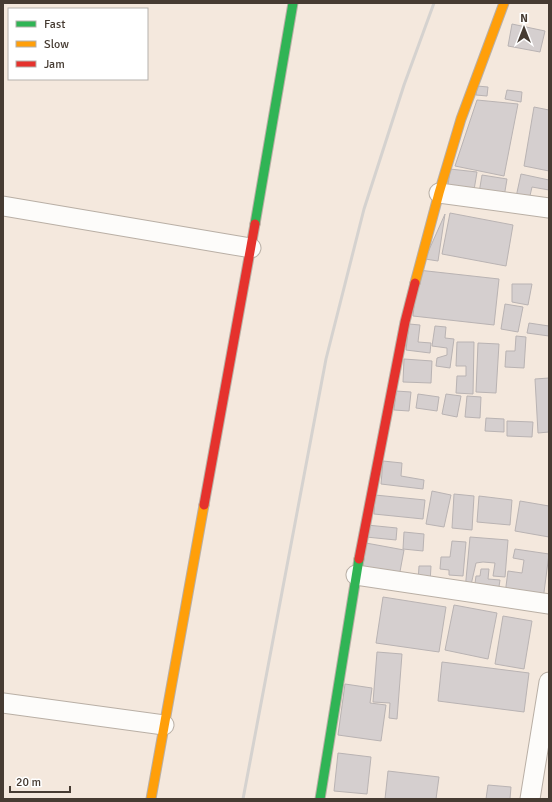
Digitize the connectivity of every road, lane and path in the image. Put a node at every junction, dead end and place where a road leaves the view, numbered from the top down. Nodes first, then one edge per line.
1 (294, 3) edge
2 (504, 3) edge
3 (439, 193) junction
4 (3, 206) edge
5 (549, 208) edge
6 (251, 248) junction
7 (356, 575) junction
8 (549, 604) edge
9 (549, 682) edge
10 (3, 703) edge
11 (164, 725) junction
12 (151, 799) edge
13 (320, 799) edge
14 (530, 799) edge

1 - 6 street
2 - 3 street
3 - 5 street
3 - 7 street
4 - 6 street
6 - 11 street
7 - 8 street
7 - 13 street
9 - 14 street
10 - 11 street
11 - 12 street

